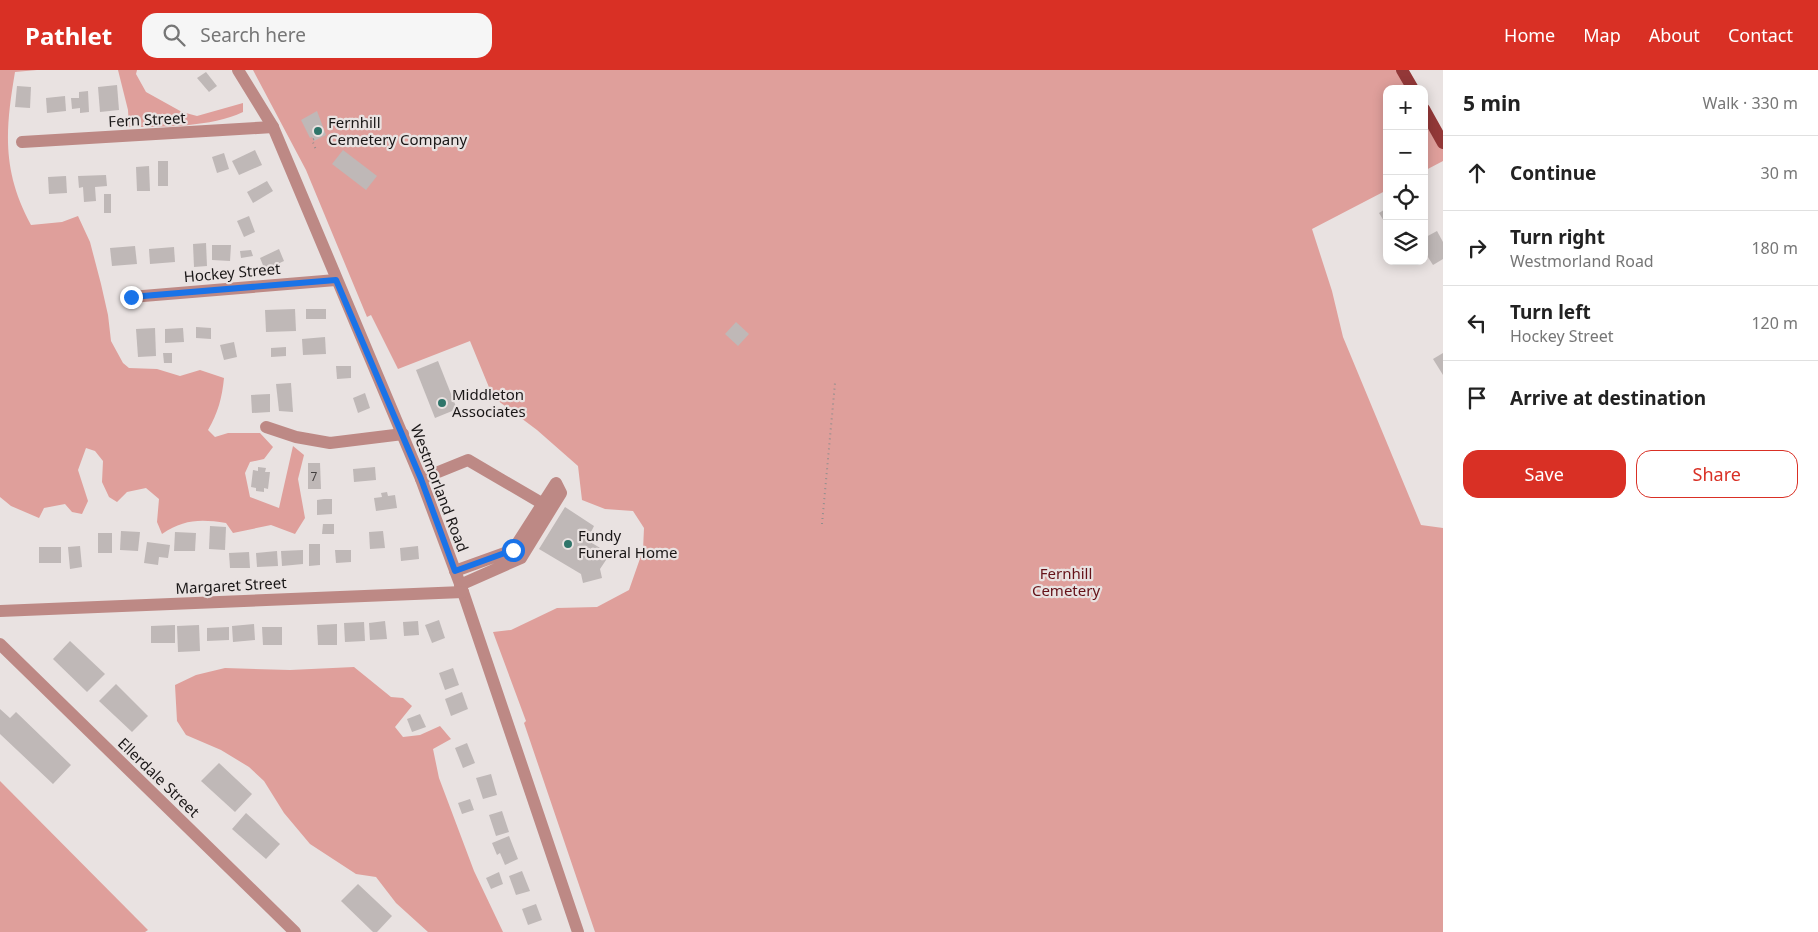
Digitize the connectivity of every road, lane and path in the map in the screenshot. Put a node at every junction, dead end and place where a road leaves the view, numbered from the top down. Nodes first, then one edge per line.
1 (238, 70) edge
2 (1402, 70) edge
3 (1411, 85) edge
4 (1428, 116) edge
5 (273, 127) junction
6 (314, 139) dead end
7 (22, 142) dead end
8 (1443, 143) edge
9 (316, 150) dead end
10 (336, 280) junction
11 (131, 297) dead end
12 (835, 383) dead end
13 (266, 427) dead end
14 (403, 434) junction
15 (421, 479) junction
16 (547, 507) junction
17 (822, 524) dead end
18 (455, 571) junction
19 (462, 588) junction
20 (0, 612) edge
21 (0, 644) edge
22 (295, 932) edge
23 (578, 932) edge

1 - 5 street, Westmorland Road
2 - 3 main road
4 - 8 main road
5 - 7 street, Fern Street
5 - 10 street, Westmorland Road
6 - 9 path
10 - 11 street, Hockey Street
10 - 14 street, Westmorland Road
12 - 17 path
13 - 14 street
14 - 15 street, Westmorland Road
15 - 16 street
15 - 18 street, Westmorland Road
16 - 18 street
16 - 19 street
18 - 19 street, Westmorland Road
19 - 20 street, Margaret Street
19 - 23 street, Westmorland Road
21 - 22 street, Ellerdale Street

